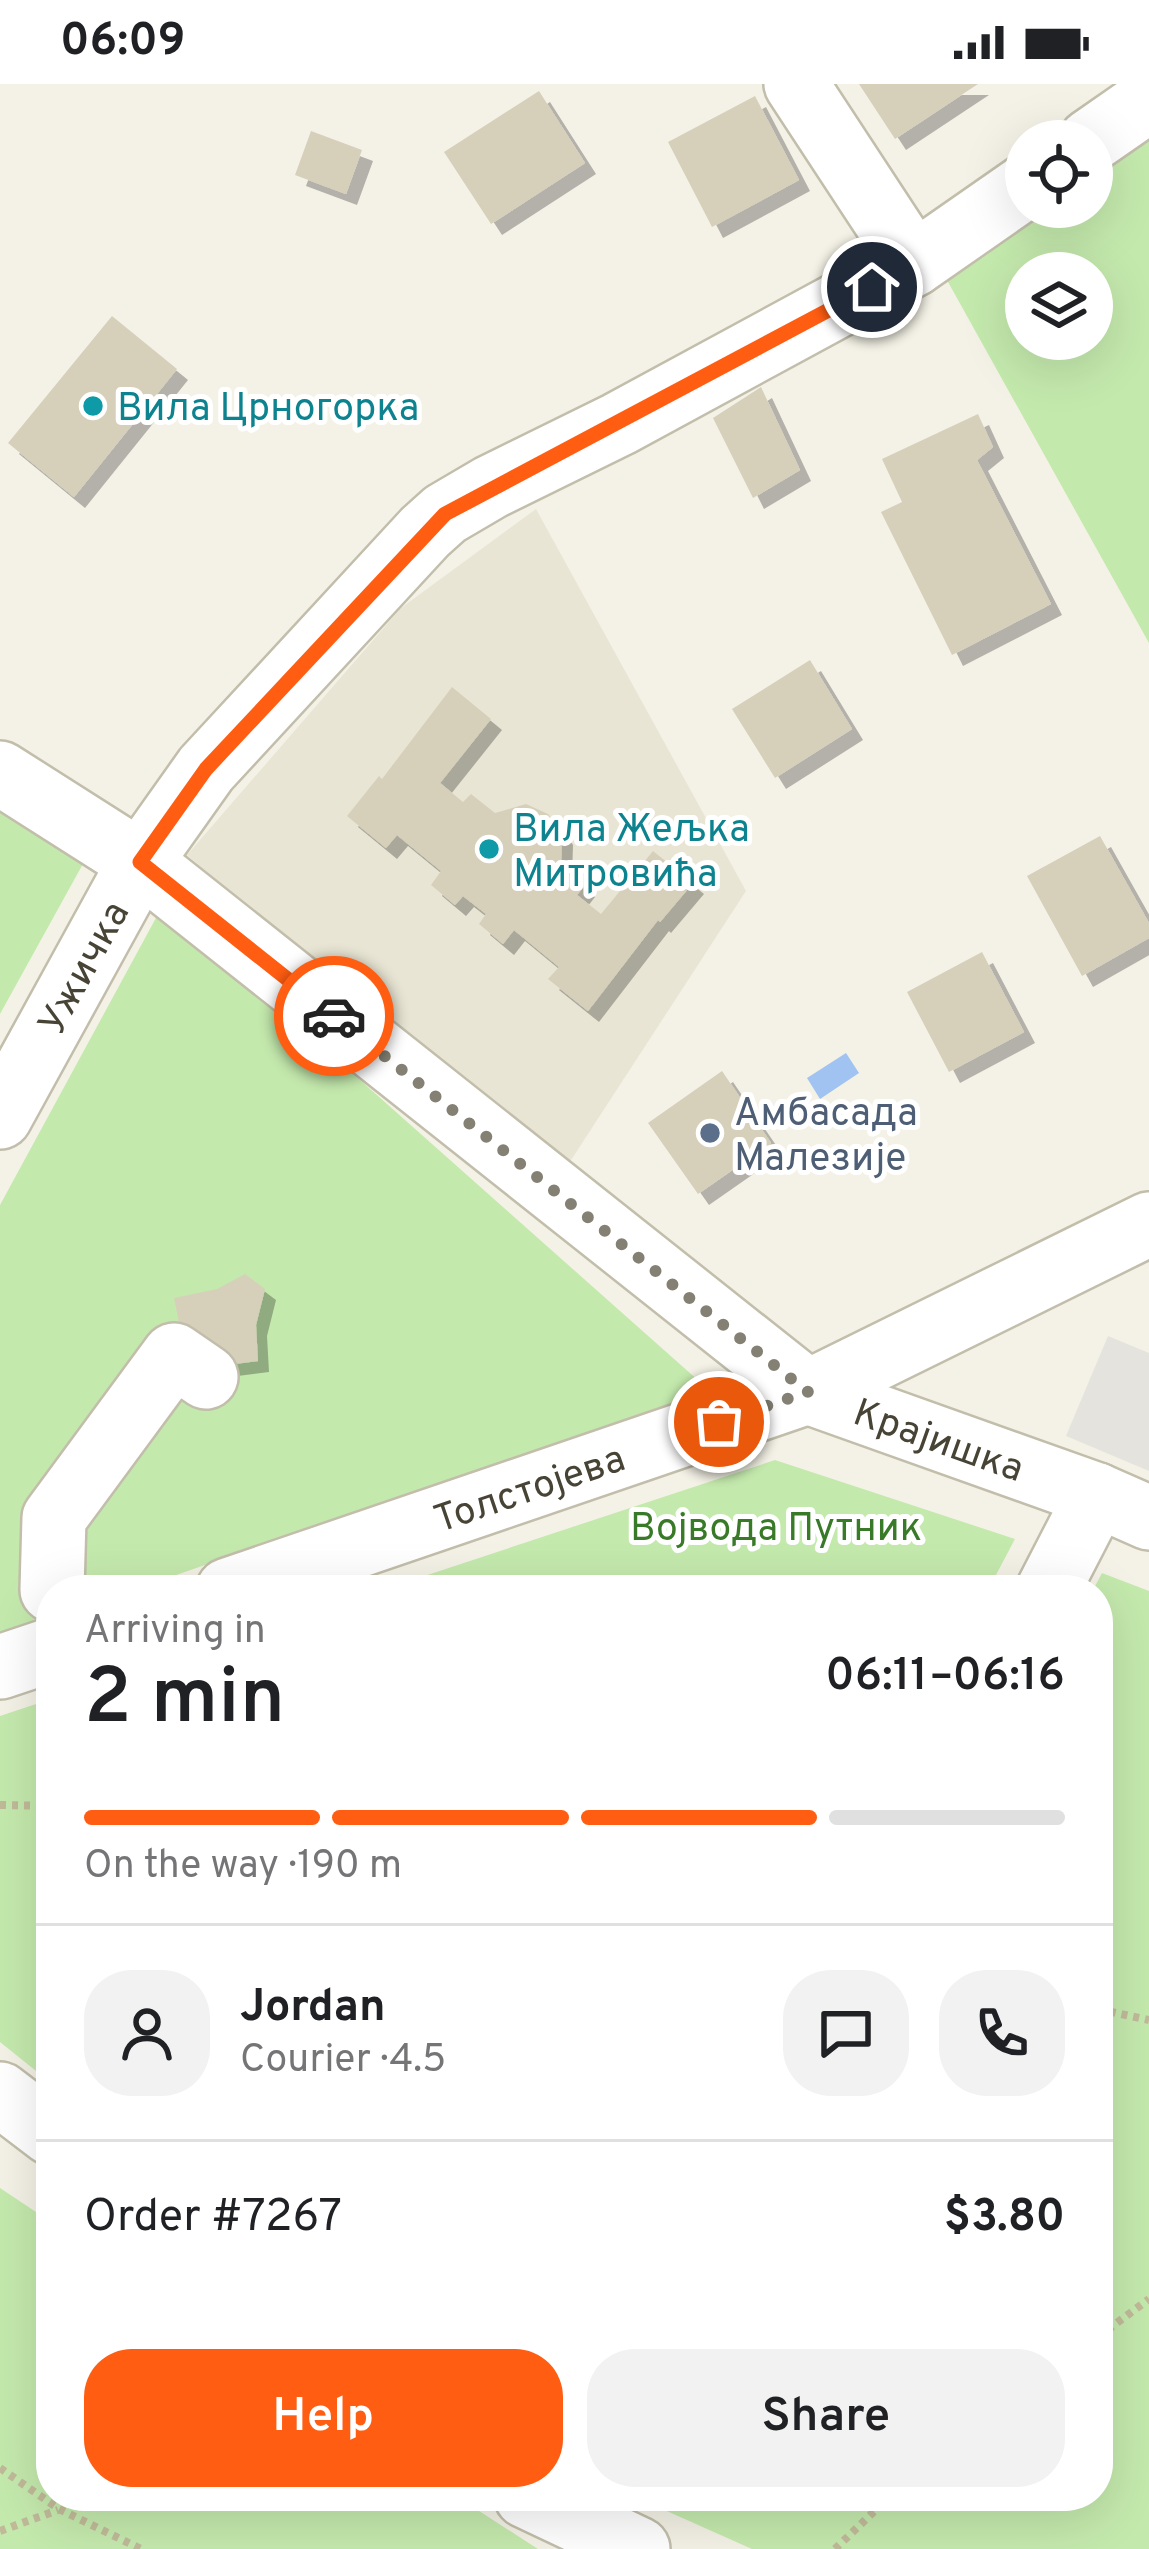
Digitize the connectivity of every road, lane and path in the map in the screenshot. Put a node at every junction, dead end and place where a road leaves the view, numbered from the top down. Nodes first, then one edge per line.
1 (796, 84) edge
2 (1149, 100) edge
3 (1113, 125) edge
4 (1005, 201) edge
5 (914, 264) junction
6 (0, 773) edge
7 (140, 862) junction
8 (0, 1118) edge
9 (1149, 1224) edge
10 (206, 1377) dead end
11 (808, 1392) junction
12 (1123, 1506) edge
13 (52, 1575) edge
14 (272, 1575) edge
15 (1061, 1575) edge
16 (36, 1655) edge
17 (0, 1666) edge
18 (0, 1805) edge
19 (36, 1805) edge
20 (1113, 2012) edge
21 (1149, 2020) edge
22 (0, 2094) edge
23 (36, 2122) edge
24 (1149, 2299) edge
25 (1113, 2326) edge
26 (0, 2468) edge
27 (36, 2493) edge
28 (53, 2511) edge
29 (63, 2511) edge
30 (568, 2511) edge
31 (874, 2511) edge
32 (0, 2530) edge
33 (141, 2549) edge
34 (638, 2549) edge
35 (835, 2549) edge

1 - 5 street
2 - 3 street
4 - 5 street, Ужичка
5 - 7 street, Ужичка
6 - 7 street, Крајишка
7 - 8 street, Ужичка
7 - 11 street, Крајишка
9 - 11 street, Толстојева
10 - 13 street
11 - 12 street, Крајишка
11 - 14 street, Толстојева
12 - 15 street
16 - 17 street
18 - 19 path
20 - 21 path
22 - 23 street
24 - 25 path
26 - 27 path
28 - 32 path
29 - 33 path
30 - 34 street
31 - 35 path

